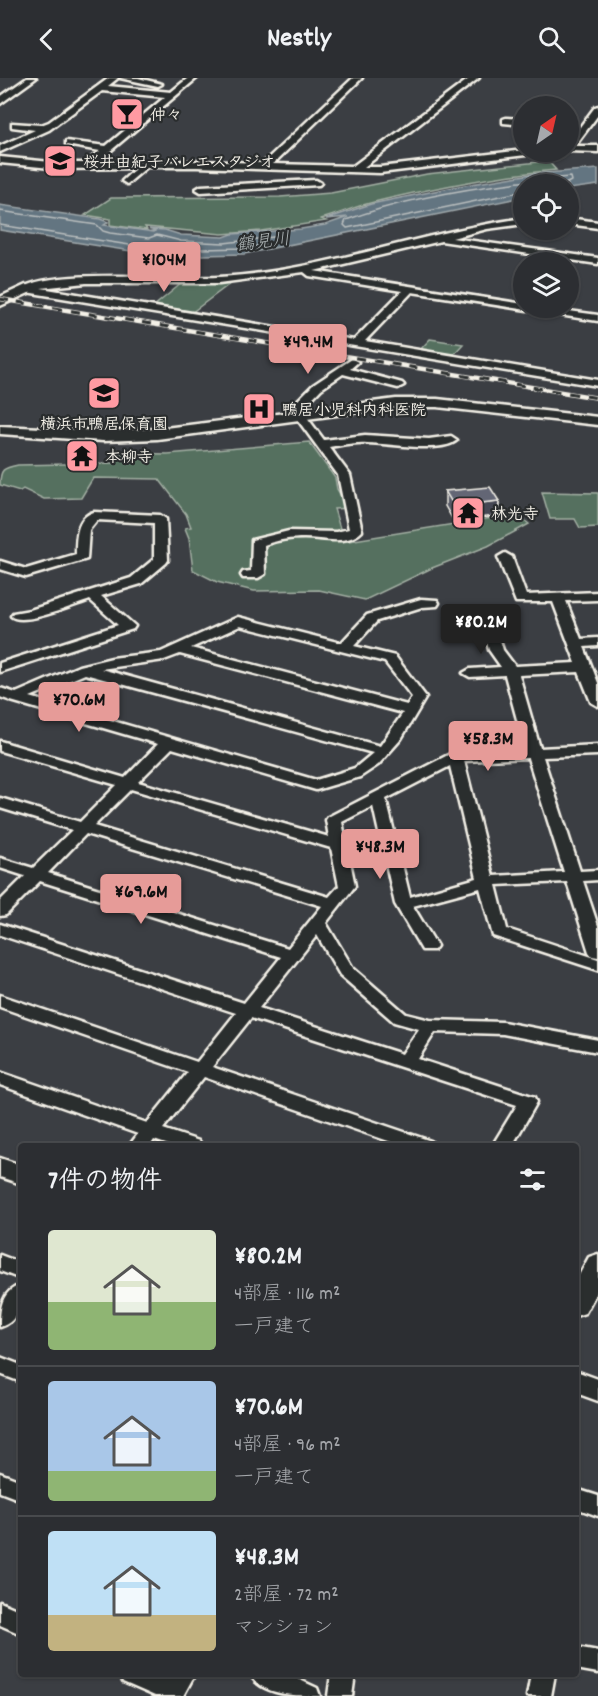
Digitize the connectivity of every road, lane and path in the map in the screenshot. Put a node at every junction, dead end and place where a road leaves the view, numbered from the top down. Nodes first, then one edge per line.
1 (32, 78) edge
2 (114, 78) edge
3 (124, 78) edge
4 (193, 78) edge
5 (358, 78) edge
6 (475, 78) edge
7 (100, 88) junction
8 (180, 88) junction
9 (171, 95) junction
10 (0, 101) edge
11 (598, 109) edge
12 (506, 121) dead end
13 (513, 121) edge
14 (15, 125) dead end
15 (41, 128) junction
16 (579, 128) edge
17 (584, 128) junction
18 (579, 135) edge
19 (69, 143) dead end
20 (579, 148) edge
21 (0, 149) edge
22 (107, 149) junction
23 (598, 149) edge
24 (513, 154) edge
25 (0, 160) edge
26 (144, 165) junction
27 (224, 165) junction
28 (61, 166) junction
29 (87, 166) junction
30 (266, 166) junction
31 (354, 170) junction
32 (216, 173) dead end
33 (46, 177) dead end
34 (208, 181) dead end
35 (127, 182) dead end
36 (316, 183) dead end
37 (513, 222) edge
38 (579, 222) edge
39 (598, 225) edge
40 (435, 238) junction
41 (598, 261) edge
42 (296, 271) junction
43 (0, 284) edge
44 (26, 289) junction
45 (409, 289) junction
46 (0, 302) edge
47 (513, 305) edge
48 (579, 315) edge
49 (598, 318) edge
50 (357, 342) junction
51 (352, 362) dead end
52 (341, 370) junction
53 (597, 382) edge
54 (398, 385) dead end
55 (294, 415) junction
56 (598, 421) edge
57 (0, 430) edge
58 (451, 440) dead end
59 (320, 444) junction
60 (505, 557) dead end
61 (0, 565) edge
62 (248, 575) dead end
63 (93, 596) junction
64 (598, 596) edge
65 (558, 598) junction
66 (432, 603) dead end
67 (18, 616) dead end
68 (489, 623) dead end
69 (598, 642) edge
70 (576, 643) junction
71 (345, 647) junction
72 (181, 650) junction
73 (584, 667) junction
74 (0, 668) edge
75 (84, 669) junction
76 (511, 671) junction
77 (470, 673) dead end
78 (0, 692) edge
79 (16, 698) junction
80 (598, 702) edge
81 (412, 711) junction
82 (170, 741) junction
83 (0, 746) edge
84 (598, 750) edge
85 (381, 751) junction
86 (534, 753) junction
87 (455, 757) junction
88 (128, 783) junction
89 (378, 796) junction
90 (0, 803) edge
91 (83, 828) junction
92 (338, 845) junction
93 (0, 863) edge
94 (36, 874) junction
95 (598, 875) edge
96 (573, 876) junction
97 (486, 881) junction
98 (333, 904) junction
99 (403, 904) junction
100 (0, 910) edge
101 (318, 923) junction
102 (0, 929) edge
103 (428, 946) dead end
104 (598, 952) edge
105 (293, 955) junction
106 (598, 965) edge
107 (0, 1001) edge
108 (248, 1010) junction
109 (430, 1026) junction
110 (598, 1046) edge
111 (406, 1063) junction
112 (201, 1070) junction
113 (0, 1078) edge
114 (145, 1139) edge
115 (172, 1143) edge
116 (415, 1143) edge
117 (503, 1143) edge
118 (0, 1167) edge
119 (18, 1174) edge
120 (0, 1263) edge
121 (18, 1270) edge
122 (595, 1277) edge
123 (18, 1297) edge
124 (579, 1301) edge
125 (0, 1319) edge
126 (0, 1365) edge
127 (18, 1373) edge
128 (579, 1383) edge
129 (598, 1390) edge
130 (0, 1482) edge
131 (18, 1490) edge
132 (579, 1499) edge
133 (598, 1506) edge
134 (0, 1613) edge
135 (18, 1622) edge
136 (579, 1659) edge
137 (598, 1662) edge
138 (142, 1677) edge
139 (268, 1677) edge
140 (343, 1677) edge
141 (542, 1677) edge
142 (175, 1687) edge
143 (308, 1696) edge
144 (340, 1696) edge
145 (539, 1696) edge

1 - 10 street
2 - 7 street
3 - 8 street
4 - 8 street
5 - 30 street
6 - 31 street
7 - 9 street
7 - 15 street
8 - 9 street
9 - 22 street
11 - 17 street
12 - 13 street
14 - 15 street
15 - 21 street
16 - 17 street
17 - 18 street
19 - 22 street
20 - 23 street
22 - 29 street
24 - 31 street
25 - 28 street
26 - 27 street
26 - 29 street
26 - 35 street
27 - 30 street
27 - 32 street
28 - 29 street
28 - 33 street
30 - 31 street
34 - 36 street
37 - 40 street
38 - 39 street
40 - 41 street
40 - 42 street
42 - 44 street
42 - 45 street
43 - 44 street
44 - 46 street
44 - 50 street
45 - 47 street
45 - 50 street
48 - 49 street
50 - 53 street
51 - 52 street
52 - 54 street
52 - 55 street
55 - 56 street
55 - 57 street
55 - 59 street
58 - 59 street
59 - 62 street
60 - 65 street
61 - 63 street
63 - 67 street
63 - 74 street
64 - 65 street
65 - 70 street
66 - 71 street
68 - 76 street
69 - 70 street
70 - 73 street
71 - 72 street
71 - 81 street
72 - 75 street
72 - 81 street
73 - 76 street
73 - 80 street
75 - 79 street
75 - 85 street
76 - 77 street
76 - 86 street
78 - 79 street
79 - 82 street
81 - 85 street
82 - 85 street
82 - 88 street
83 - 88 street
84 - 86 street
86 - 87 street
86 - 96 street
87 - 89 street
87 - 97 street
88 - 91 street
88 - 92 street
89 - 92 street
89 - 99 street
90 - 91 street
91 - 94 street
91 - 98 street
92 - 98 street
93 - 94 street
94 - 100 street
94 - 105 street
95 - 96 street
96 - 97 street
96 - 104 street
97 - 99 street
97 - 106 street
98 - 101 street
99 - 103 street
101 - 105 street
101 - 109 street
102 - 108 street
105 - 108 street
107 - 112 street
108 - 111 street
108 - 112 street
109 - 110 street
109 - 111 street
111 - 117 street
112 - 114 street
112 - 116 street
113 - 114 street
114 - 115 street
118 - 119 street
120 - 121 street
122 - 124 street
123 - 125 street
126 - 127 street
128 - 129 street
130 - 131 street
132 - 133 street
134 - 135 street
136 - 137 street
138 - 142 street
139 - 143 street
140 - 144 street
141 - 145 street

